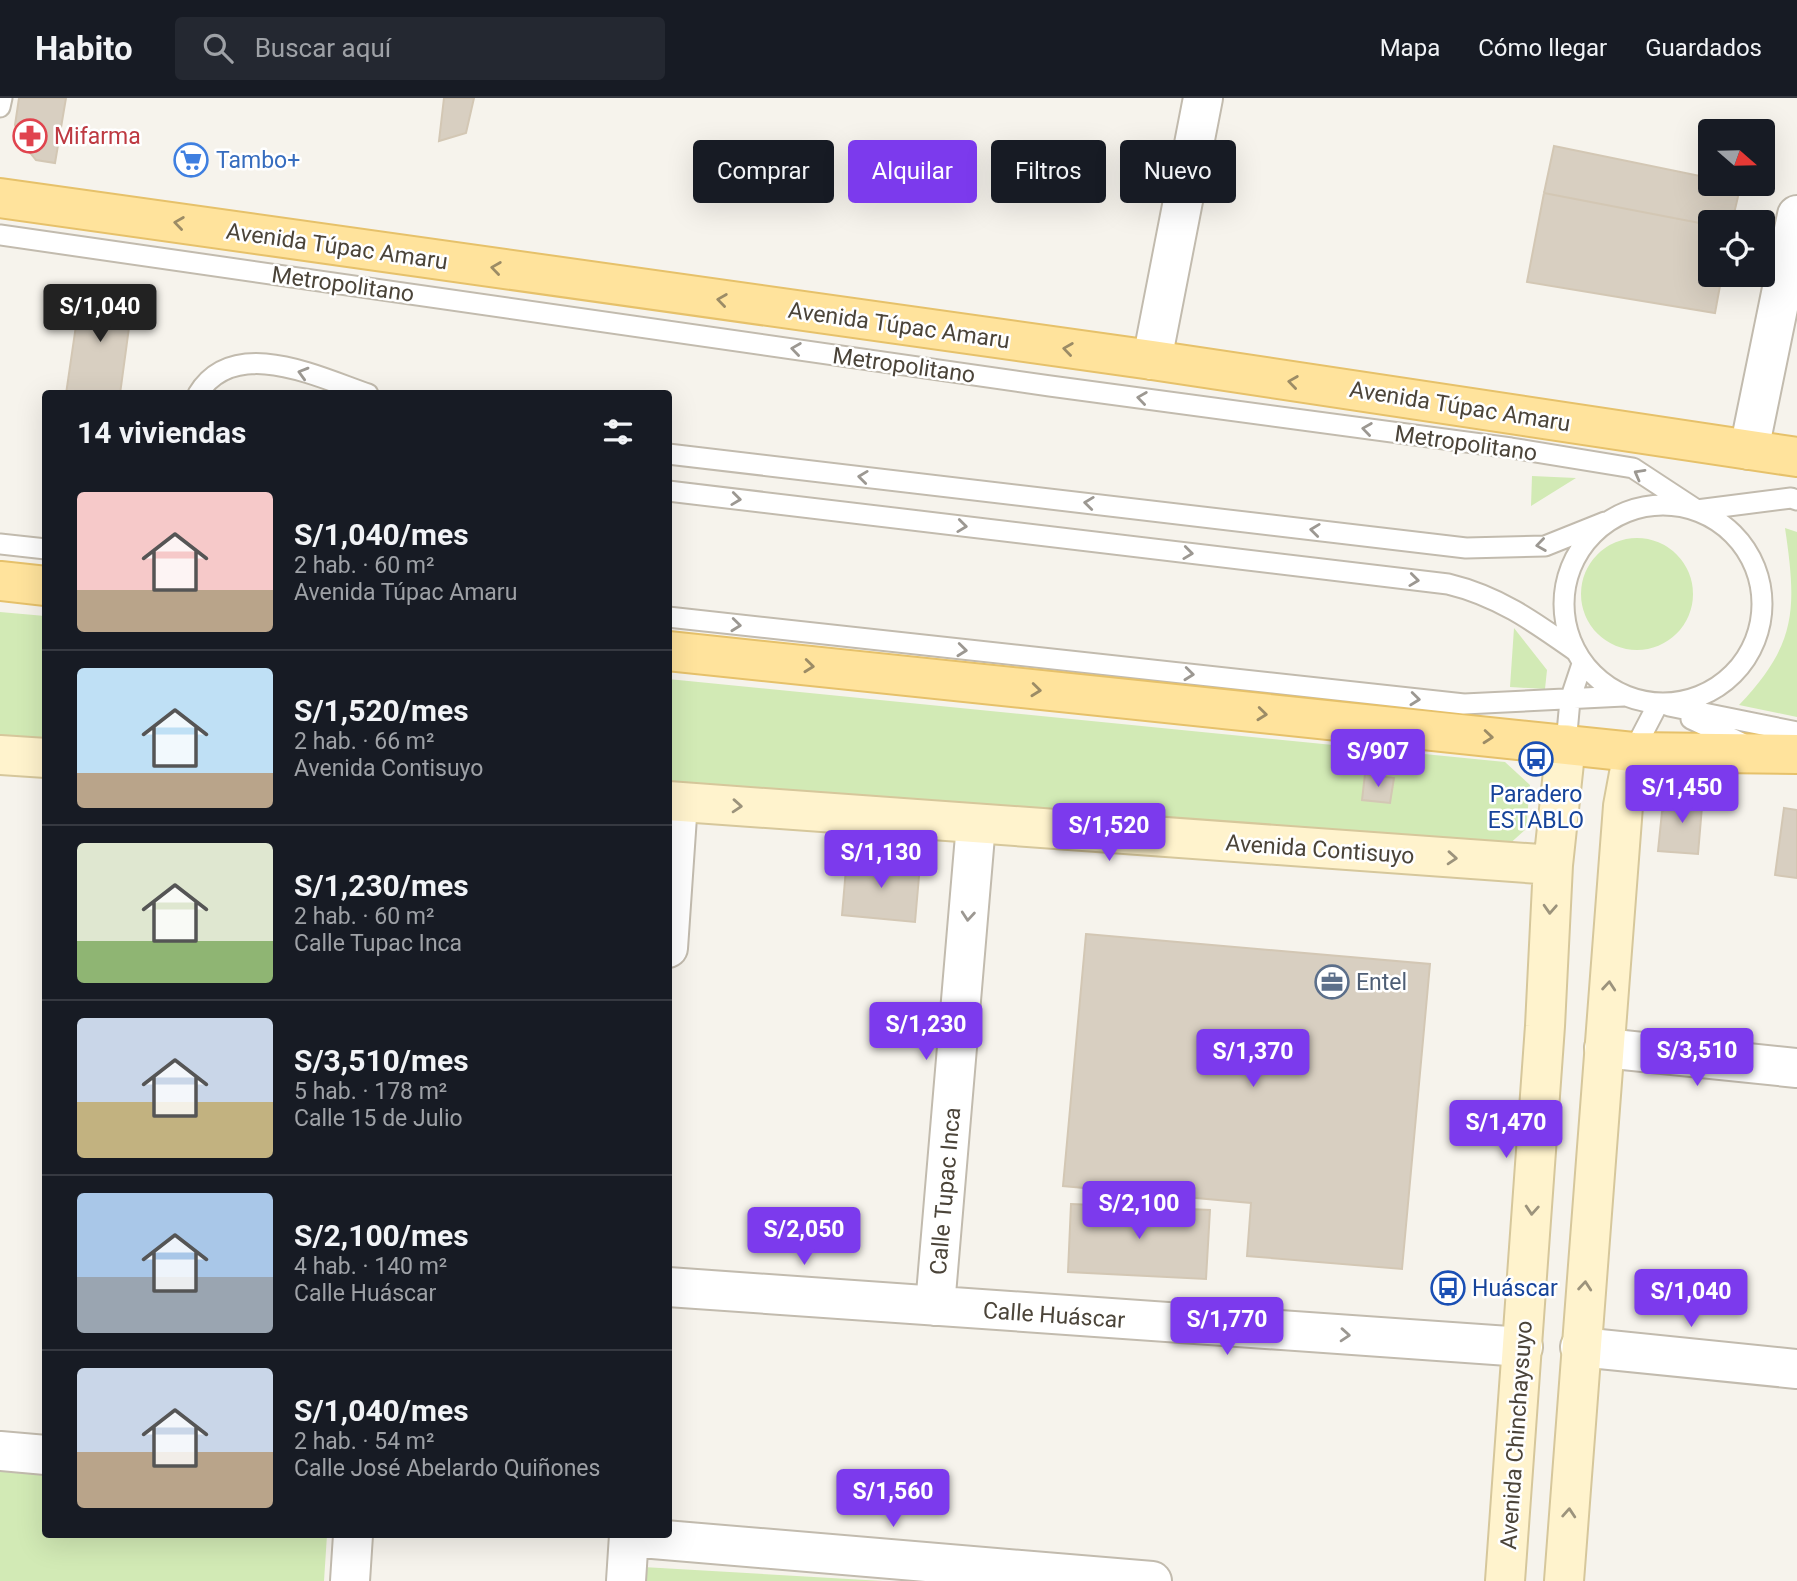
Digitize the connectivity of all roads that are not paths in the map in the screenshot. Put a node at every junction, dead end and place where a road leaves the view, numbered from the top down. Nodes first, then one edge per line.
1 (2, 98) edge
2 (1203, 98) edge
3 (0, 107) edge
4 (0, 198) edge
5 (1797, 215) edge
6 (0, 235) edge
7 (1152, 360) junction
8 (200, 390) edge
9 (356, 390) edge
10 (1749, 450) junction
11 (672, 454) edge
12 (1797, 457) edge
13 (672, 491) edge
14 (1797, 500) edge
15 (1697, 510) junction
16 (1605, 522) junction
17 (0, 544) edge
18 (42, 549) edge
19 (0, 581) edge
20 (42, 586) edge
21 (672, 617) edge
22 (672, 651) edge
23 (1578, 657) junction
24 (1625, 696) junction
25 (1570, 701) junction
26 (1658, 704) junction
27 (1797, 732) edge
28 (1566, 744) junction
29 (1633, 752) junction
30 (1780, 753) edge
31 (0, 755) edge
32 (42, 758) edge
33 (673, 802) edge
34 (975, 824) junction
35 (672, 831) edge
36 (1553, 865) junction
37 (1545, 1015) junction
38 (1604, 1048) junction
39 (1797, 1068) edge
40 (1598, 1122) junction
41 (672, 1287) edge
42 (935, 1306) junction
43 (1580, 1347) junction
44 (1523, 1348) junction
45 (1797, 1369) edge
46 (0, 1451) edge
47 (42, 1455) edge
48 (353, 1538) edge
49 (629, 1538) edge
50 (647, 1538) edge
51 (962, 1573) edge
52 (350, 1581) edge
53 (626, 1581) edge
54 (1152, 1581) edge
55 (1505, 1581) edge
56 (1564, 1581) edge

1 - 3 lane
2 - 7 street
7 -> 4 main road, Avenida Túpac Amaru
5 - 10 street
15 -> 6 lane, Metropolitano
10 -> 7 main road, Avenida Túpac Amaru
9 -> 8 lane
10 - 12 main road, Avenida Túpac Amaru
16 -> 11 lane
13 -> 23 lane
14 - 15 lane
15 - 16 lane
15 - 26 lane
16 - 23 lane
17 - 18 lane
19 - 20 main road
21 -> 25 lane
22 -> 28 main road
23 - 24 lane
23 - 25 lane
24 - 25 lane
24 - 26 lane
25 - 28 lane
26 - 27 lane
26 - 29 lane
26 - 30 lane
28 - 29 main road
28 - 36 main road, Avenida Chinchaysuyo
29 - 30 main road
38 -> 29 main road
31 - 32 main road
33 -> 34 main road, Avenida Contisuyo
33 - 35 street
34 -> 36 main road, Avenida Contisuyo
34 -> 42 street, Calle Tupac Inca
36 -> 37 main road, Avenida Chinchaysuyo
37 - 40 main road
37 -> 44 main road, Avenida Chinchaysuyo
38 - 39 street
38 - 40 main road
43 -> 40 main road
41 - 42 street, Calle Huáscar
42 -> 44 street, Calle Huáscar
43 - 45 street
56 -> 43 main road
44 - 55 main road, Avenida Chinchaysuyo
46 - 47 street
48 - 52 street
49 - 53 street
50 - 51 street
51 - 54 street

